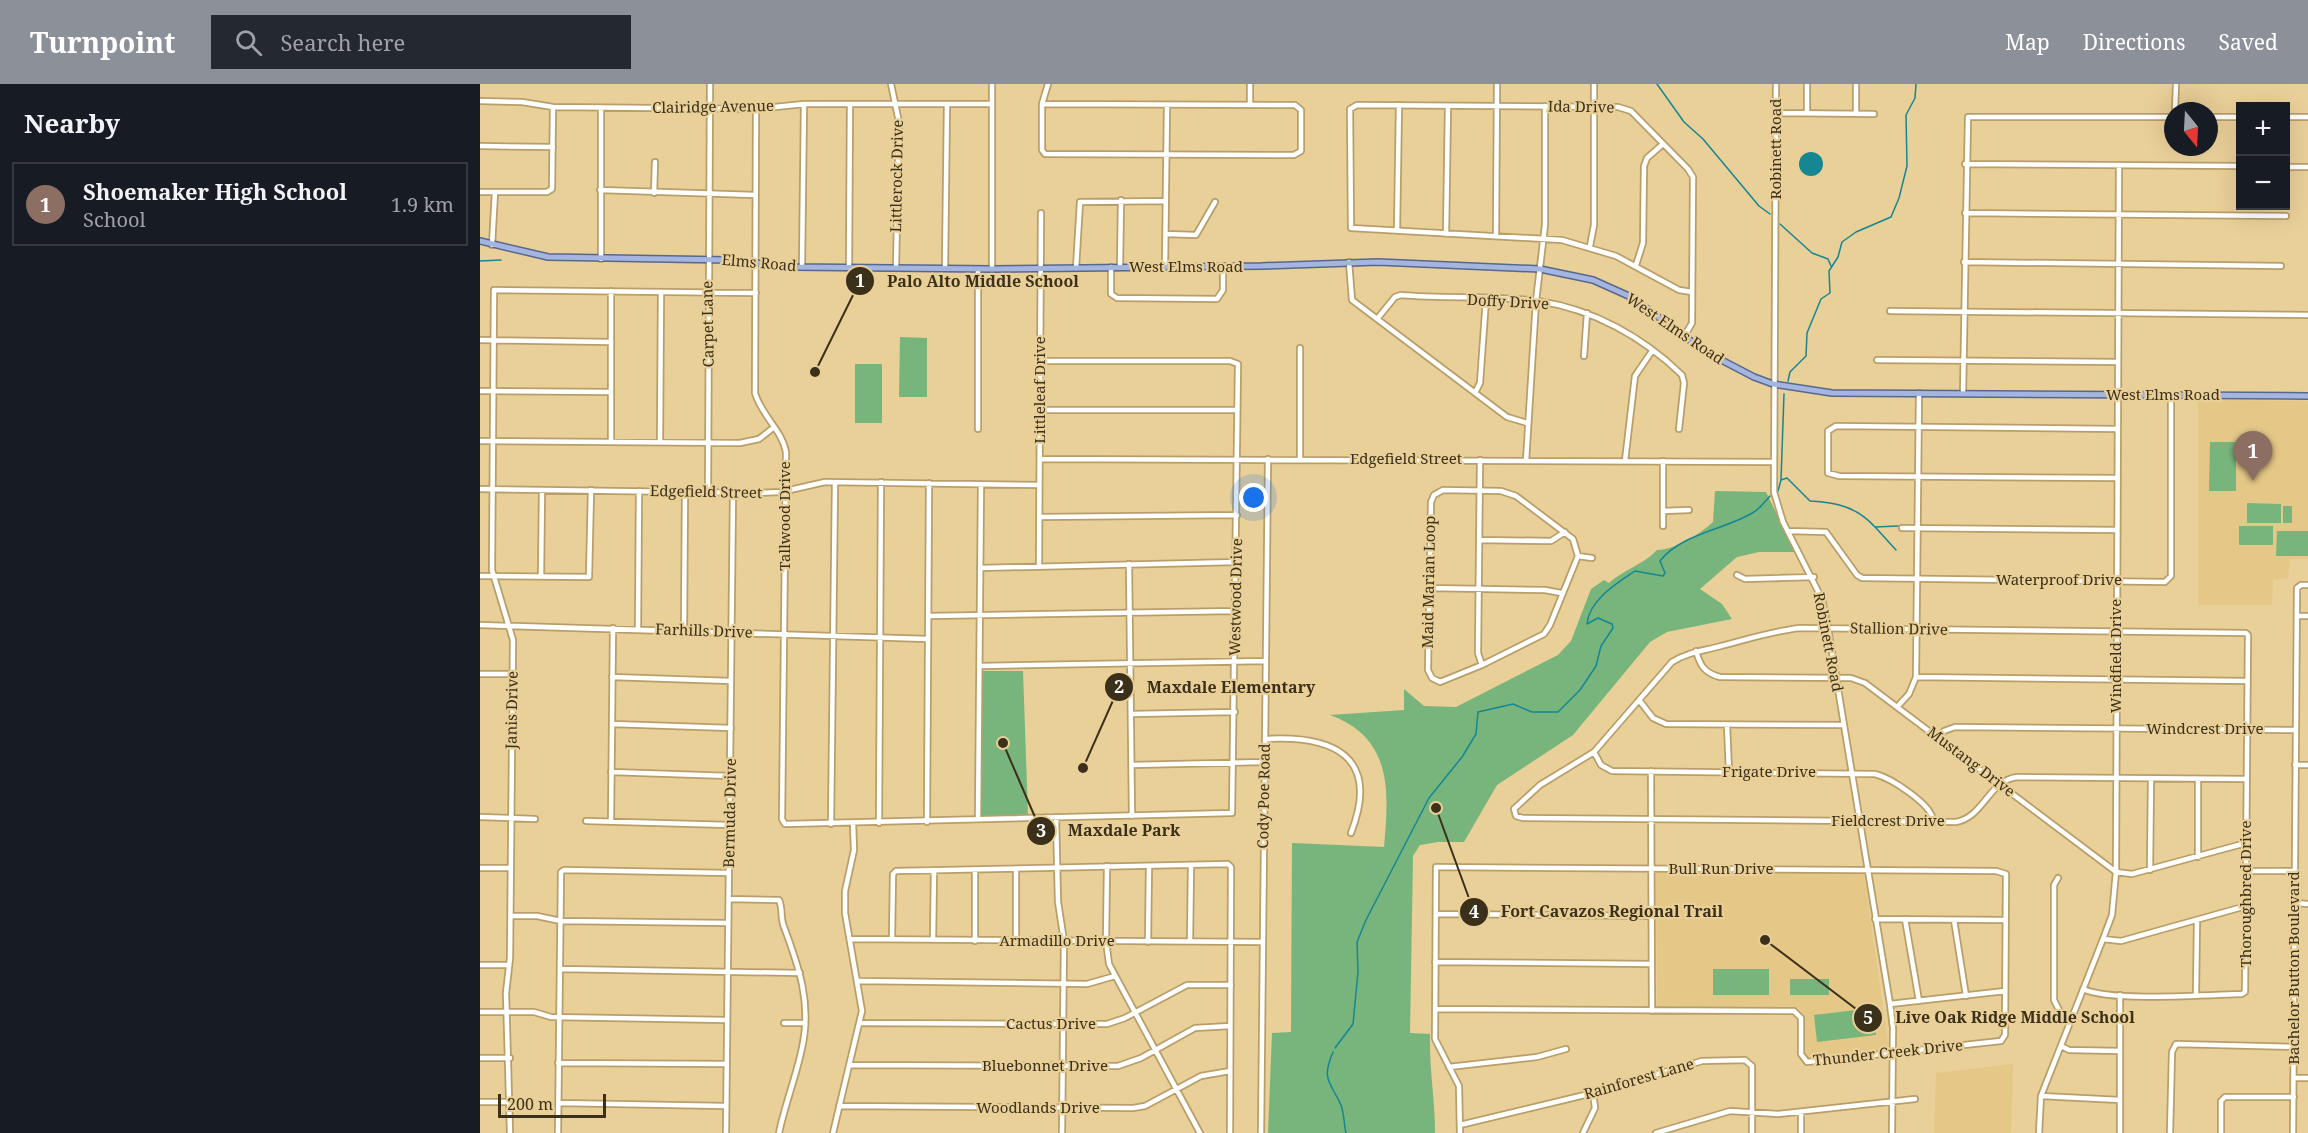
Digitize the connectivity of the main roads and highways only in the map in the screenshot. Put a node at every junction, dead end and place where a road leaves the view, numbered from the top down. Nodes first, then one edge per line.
1 (480, 241) edge
2 (1041, 269) joint
3 (2308, 396) edge

1 - 2 main road, Elms Road
2 - 3 main road, West Elms Road

